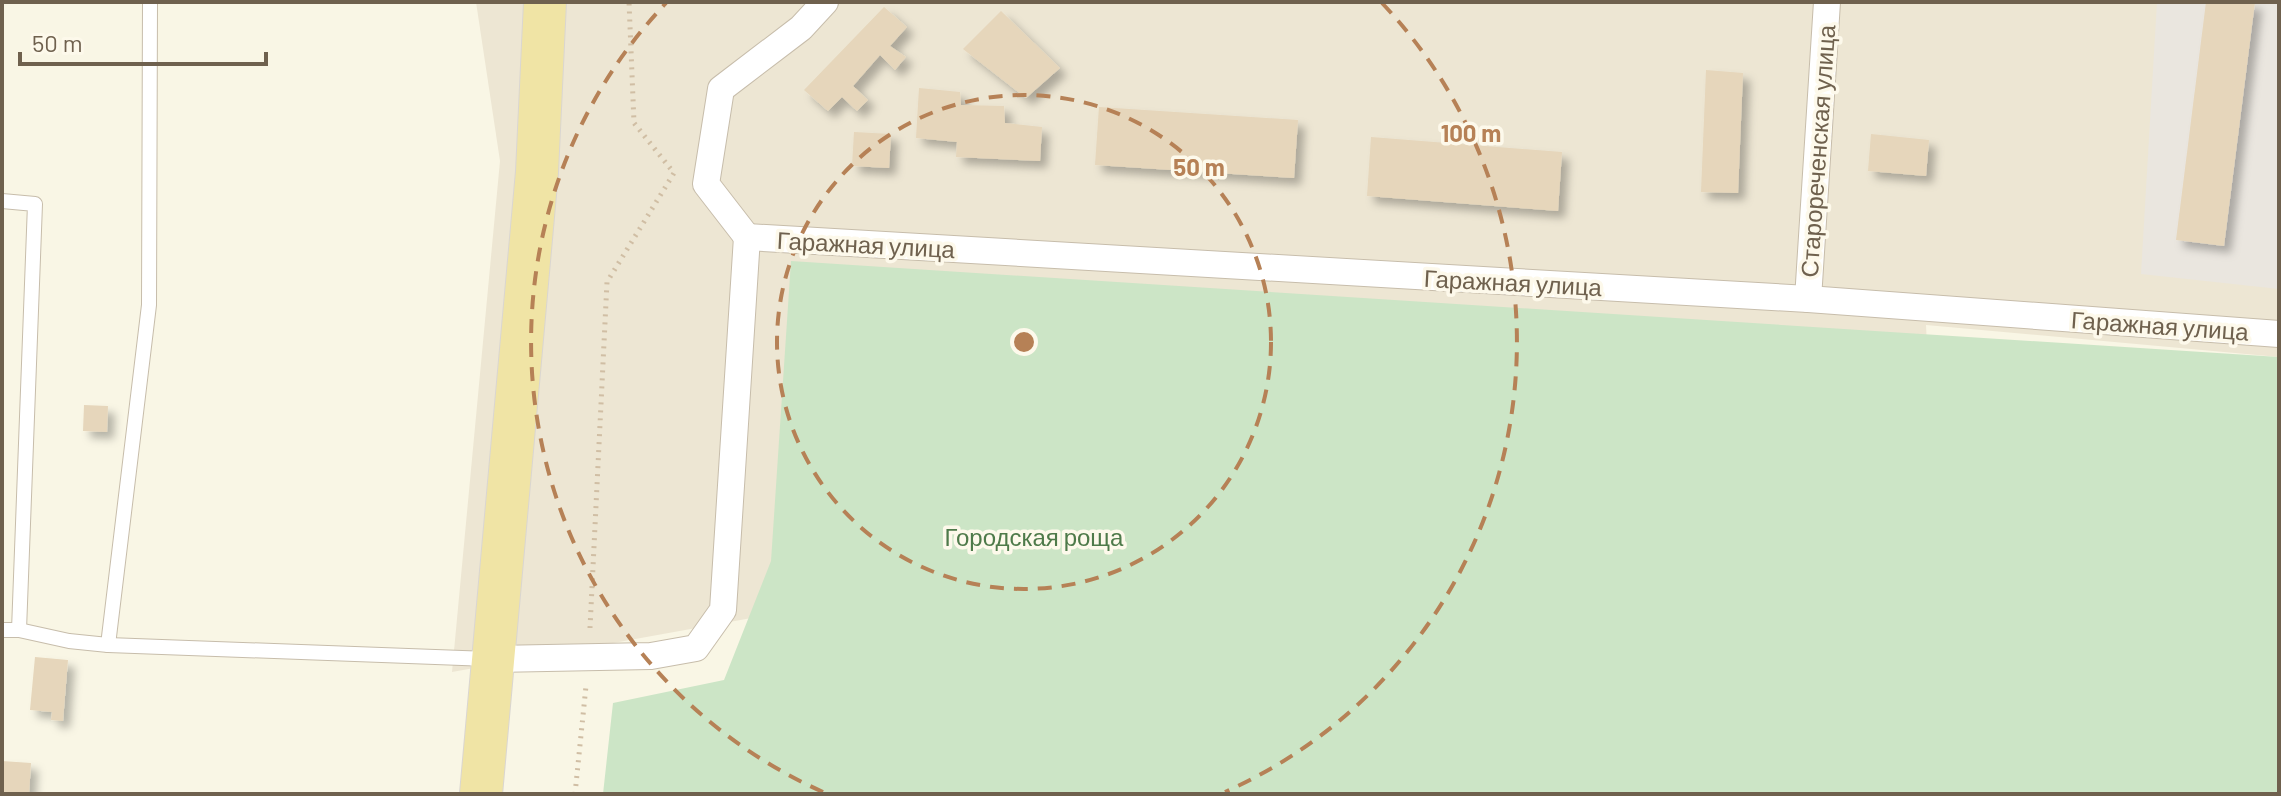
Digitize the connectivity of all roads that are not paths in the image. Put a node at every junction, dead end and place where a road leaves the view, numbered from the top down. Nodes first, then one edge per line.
1 (150, 2) edge
2 (545, 2) edge
3 (825, 2) edge
4 (1827, 2) edge
5 (2, 201) edge
6 (747, 237) junction
7 (1808, 299) junction
8 (2279, 334) edge
9 (2, 630) edge
10 (19, 630) junction
11 (108, 645) junction
12 (493, 659) junction
13 (481, 794) edge

1 - 11 lane
2 - 12 main road
3 - 6 street
4 - 7 street, Старореченская улица
5 - 10 lane
6 - 7 street, Гаражная улица
6 - 12 street
7 - 8 street, Гаражная улица
9 - 10 lane
10 - 11 lane
11 - 12 lane
12 - 13 main road

